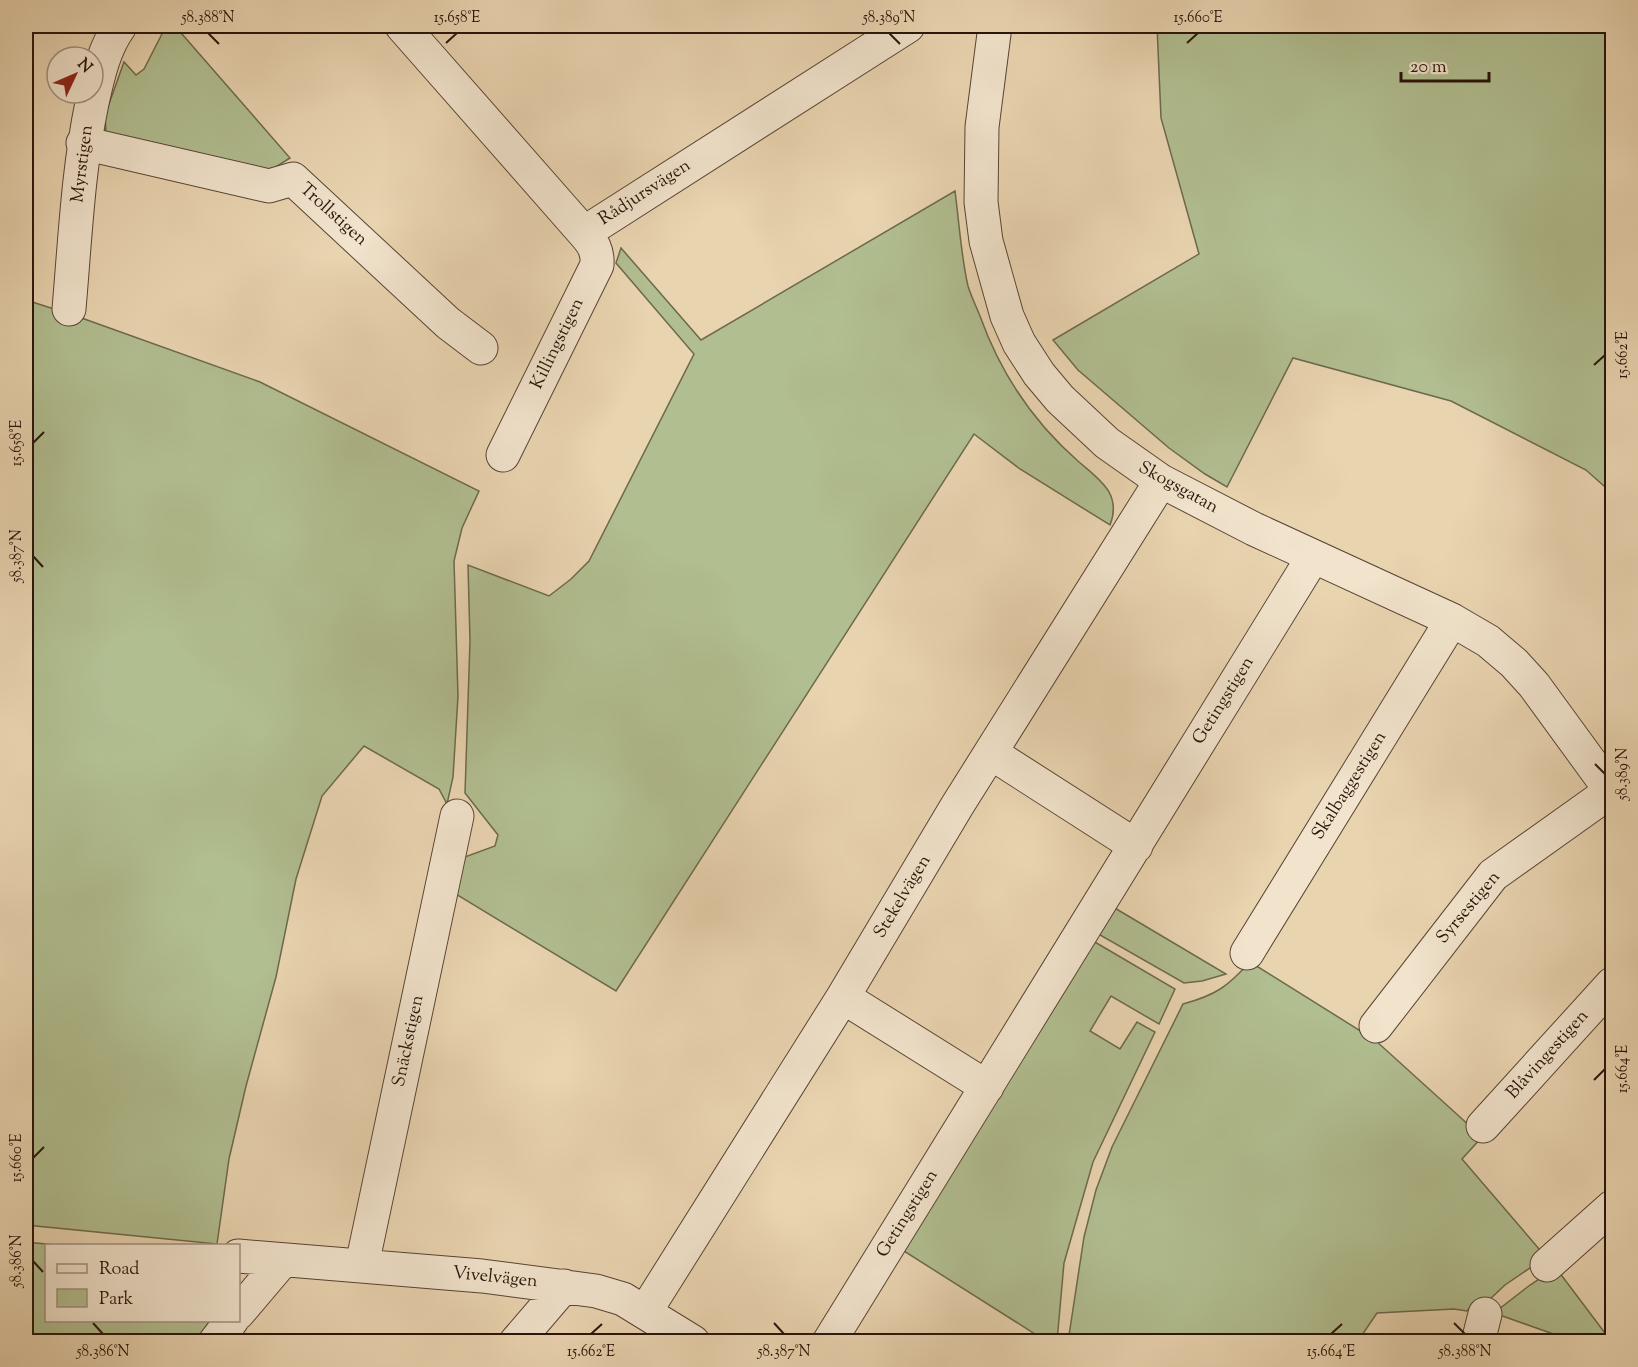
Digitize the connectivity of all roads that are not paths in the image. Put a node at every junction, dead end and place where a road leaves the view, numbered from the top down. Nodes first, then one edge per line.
1 (120, 26) edge
2 (402, 26) edge
3 (908, 26) edge
4 (995, 26) edge
5 (83, 143) junction
6 (584, 232) junction
7 (69, 309) dead end
8 (481, 348) dead end
9 (503, 455) dead end
10 (1161, 480) junction
11 (1313, 557) junction
12 (1452, 620) junction
13 (991, 753) junction
14 (1612, 791) edge
15 (457, 816) dead end
16 (1136, 846) junction
17 (1247, 952) dead end
18 (1612, 984) edge
19 (843, 998) junction
20 (1376, 1026) dead end
21 (987, 1087) junction
22 (1483, 1126) dead end
23 (1612, 1208) edge
24 (240, 1256) edge
25 (283, 1260) junction
26 (362, 1265) junction
27 (1547, 1265) dead end
28 (564, 1286) junction
29 (240, 1311) edge
30 (645, 1312) junction
31 (230, 1322) edge
32 (215, 1341) edge
33 (516, 1341) edge
34 (693, 1341) edge
35 (829, 1341) edge

1 - 5 street, Myrstigen
2 - 6 street, Rådjursvägen
3 - 6 street, Rådjursvägen
4 - 10 street, Skogsgatan
5 - 7 street, Myrstigen
5 - 8 street, Trollstigen
6 - 9 street, Killingstigen
10 - 11 street, Skogsgatan
10 - 13 street, Stekelvägen
11 - 12 street, Skogsgatan
11 - 16 street, Getingstigen
12 - 14 street, Skogsgatan
12 - 17 street, Skalbaggestigen
13 - 16 street
13 - 19 street, Stekelvägen
14 - 20 street, Syrsestigen
15 - 26 street, Snäckstigen
16 - 21 street, Getingstigen
18 - 22 street, Blåvingestigen
19 - 21 street
19 - 30 street, Stekelvägen
21 - 35 street, Getingstigen
23 - 27 street
24 - 25 street, Vivelvägen
25 - 26 street, Vivelvägen
25 - 29 street
26 - 28 street, Vivelvägen
28 - 30 street, Vivelvägen
28 - 33 street
30 - 34 street, Vivelvägen
31 - 32 street

